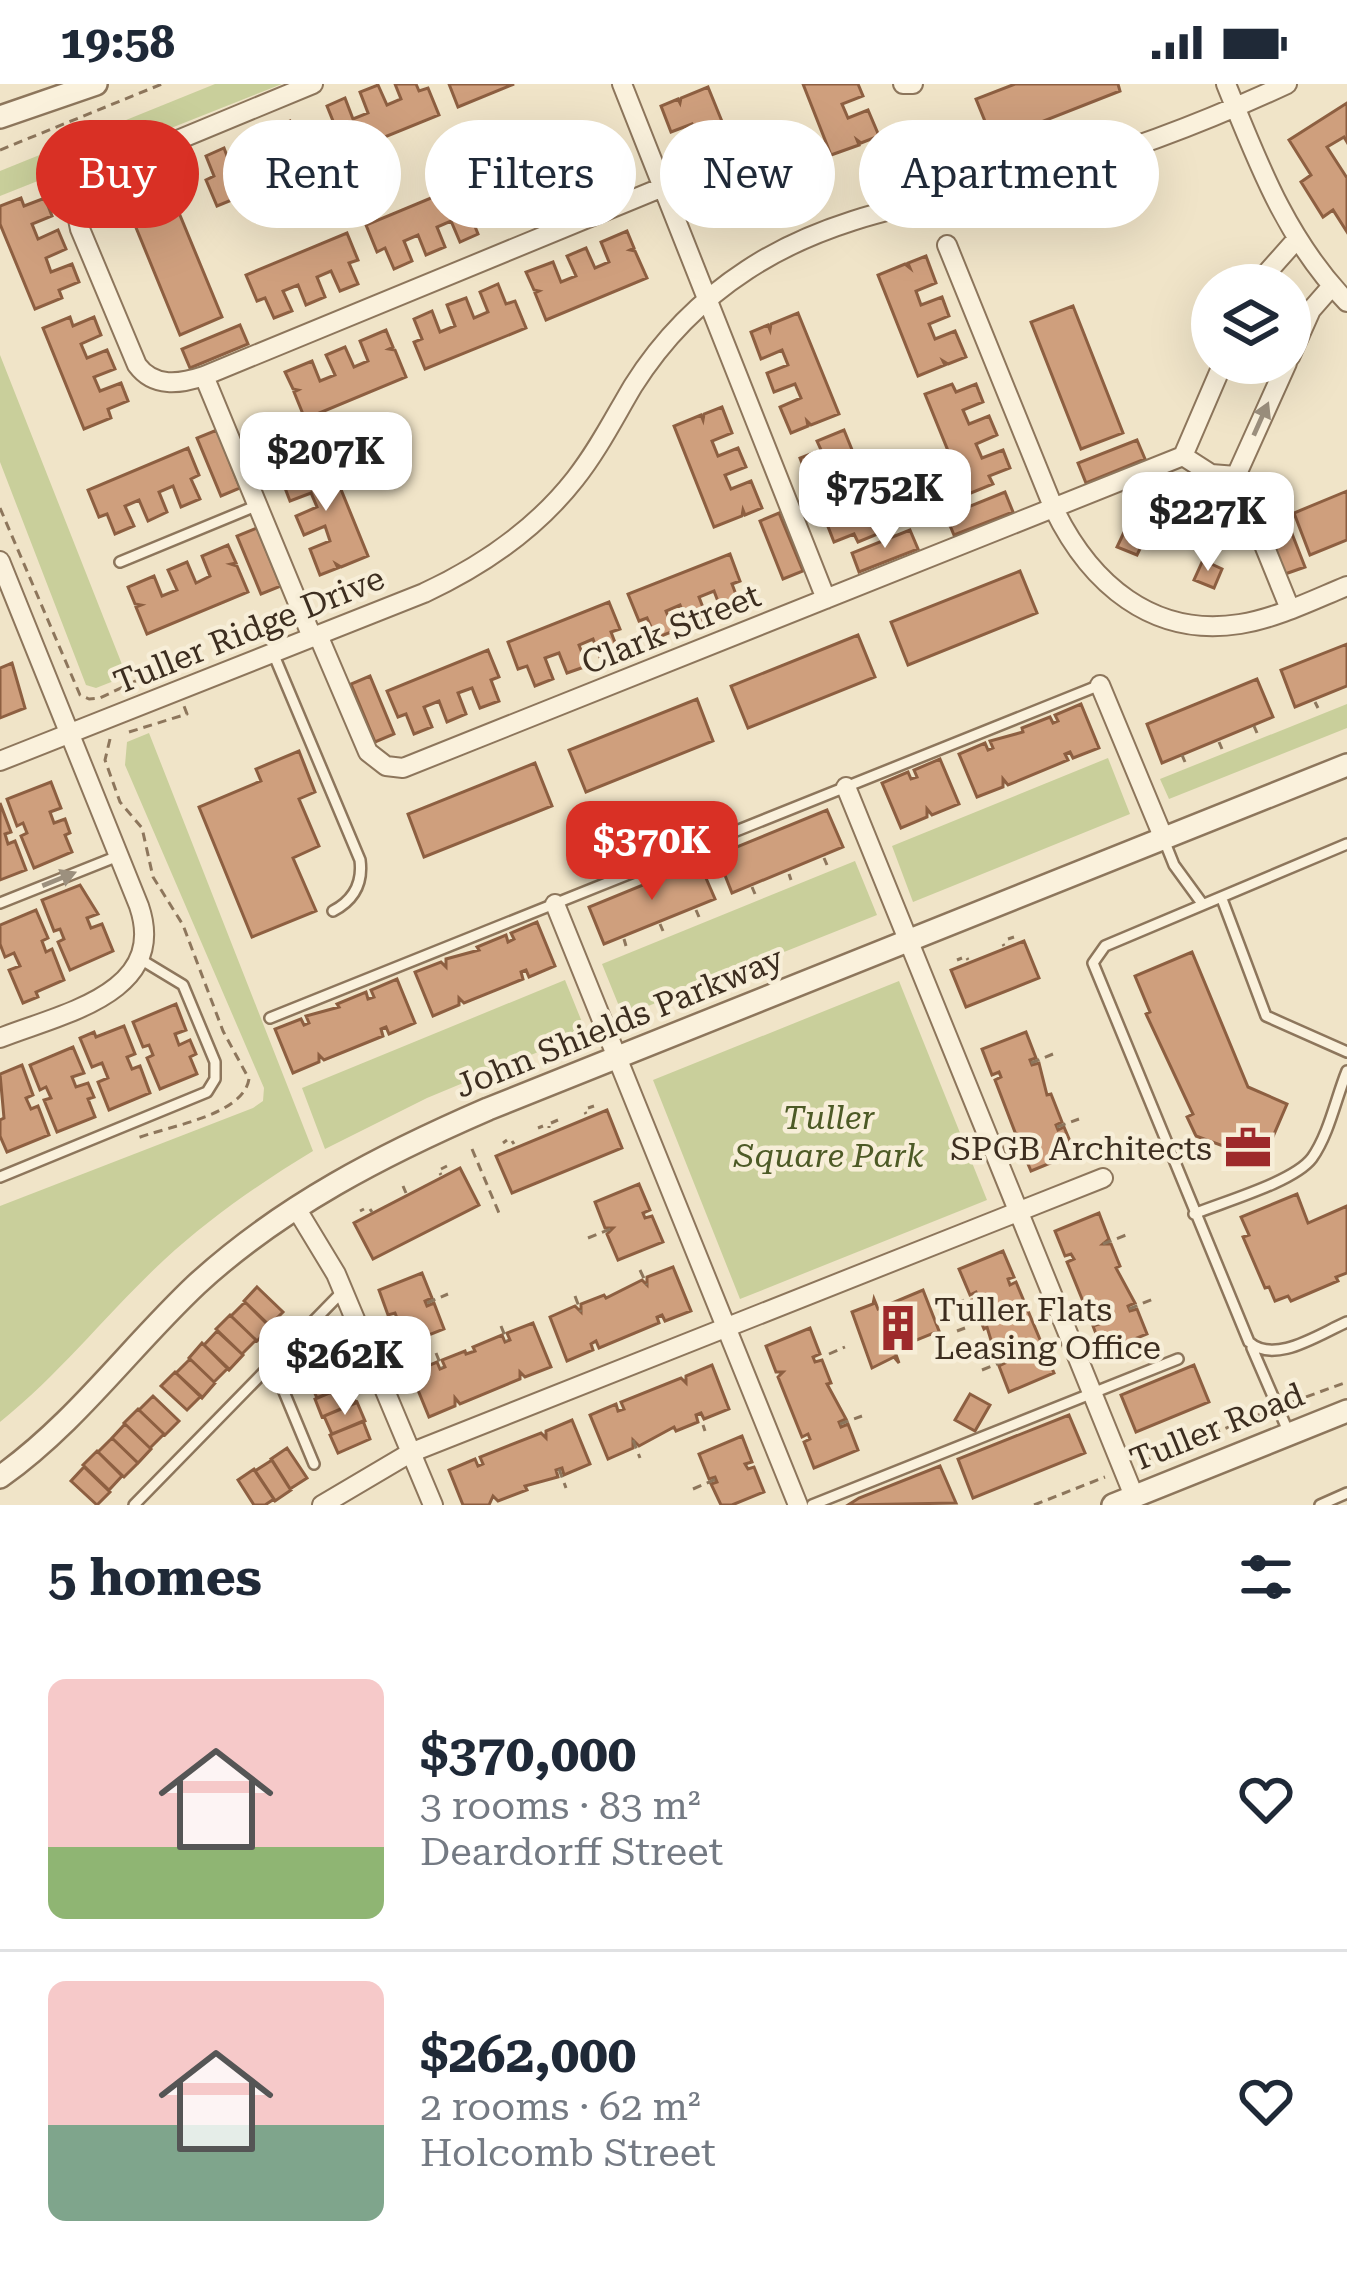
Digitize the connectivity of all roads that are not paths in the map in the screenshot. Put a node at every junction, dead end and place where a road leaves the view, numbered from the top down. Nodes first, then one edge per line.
1 (96, 84) edge
2 (313, 84) edge
3 (622, 84) edge
4 (903, 84) edge
5 (913, 84) edge
6 (1226, 84) edge
7 (1288, 84) edge
8 (1235, 106) junction
9 (0, 117) edge
10 (660, 179) edge
11 (660, 188) edge
12 (679, 228) edge
13 (1296, 240) junction
14 (947, 245) dead end
15 (1275, 264) edge
16 (1332, 286) junction
17 (708, 299) junction
18 (1347, 302) edge
19 (1311, 310) edge
20 (204, 376) junction
21 (1214, 384) edge
22 (1277, 384) edge
23 (1183, 456) junction
24 (1236, 476) junction
25 (258, 505) junction
26 (1054, 509) junction
27 (0, 561) edge
28 (120, 562) dead end
29 (1347, 586) edge
30 (826, 599) junction
31 (1290, 609) junction
32 (315, 636) junction
33 (273, 653) junction
34 (1100, 686) joint
35 (70, 734) junction
36 (0, 761) edge
37 (1347, 765) edge
38 (846, 787) junction
39 (1164, 839) junction
40 (1347, 844) edge
41 (119, 856) junction
42 (1222, 899) junction
43 (1201, 902) junction
44 (0, 903) edge
45 (555, 904) junction
46 (333, 910) dead end
47 (909, 940) junction
48 (140, 959) junction
49 (270, 1018) dead end
50 (0, 1038) edge
51 (1347, 1052) edge
52 (618, 1058) junction
53 (1347, 1071) edge
54 (0, 1177) edge
55 (1102, 1178) dead end
56 (296, 1208) junction
57 (1019, 1211) junction
58 (1194, 1214) junction
59 (343, 1291) junction
60 (1347, 1322) edge
61 (727, 1330) junction
62 (1250, 1342) junction
63 (1178, 1359) dead end
64 (272, 1364) junction
65 (1090, 1393) junction
66 (1347, 1411) edge
67 (1289, 1434) junction
68 (410, 1453) junction
69 (314, 1464) dead end
70 (0, 1477) edge
71 (1347, 1493) edge
72 (1123, 1501) edge
73 (134, 1505) edge
74 (322, 1505) edge
75 (433, 1505) edge
76 (798, 1505) edge
77 (812, 1505) edge
78 (1320, 1505) edge

1 - 9 street
2 - 20 street
3 - 10 street
4 - 5 street
6 - 8 street
7 - 8 street, Tuller Ridge Drive
8 - 13 street
8 - 17 street, Tuller Ridge Drive
11 - 20 street
12 - 17 street
13 - 15 street
13 - 16 street
14 - 26 street
16 - 18 street
16 - 19 street
17 - 30 street
17 - 32 street, Tuller Ridge Drive
20 - 25 street, Clark Street
21 - 23 street
24 -> 22 street
23 - 24 street
23 - 26 street, Clark Street
24 - 31 street
25 - 28 lane
25 - 32 street, Clark Street
26 - 30 street, Clark Street
26 - 31 street
27 - 35 street
29 - 31 street
30 - 32 street, Clark Street
32 - 33 street, Tuller Ridge Drive
33 - 35 street, Tuller Ridge Drive
33 - 46 lane
34 - 38 lane
34 - 39 street
35 - 36 street, Tuller Ridge Drive
35 - 41 street
37 - 39 street, John Shields Parkway
38 - 45 lane
38 - 47 street
39 - 43 lane
39 - 47 street, John Shields Parkway
40 - 42 lane
44 -> 41 lane
41 - 48 street
42 - 43 lane
42 - 51 lane
43 - 58 lane
45 - 49 lane
45 - 52 street
47 - 52 street, John Shields Parkway
47 - 57 street
48 - 50 street
48 - 54 lane
52 - 56 street, John Shields Parkway
52 - 61 street
53 - 58 lane
55 - 57 street
56 - 59 street
56 - 70 street, John Shields Parkway
57 - 61 street
57 - 65 street
58 - 62 lane
59 - 64 lane
59 - 68 street
60 - 62 lane
61 - 68 street
61 - 76 street
62 - 67 lane
63 - 65 lane
64 - 69 lane
64 - 73 lane
65 - 72 street
65 - 77 lane
66 - 67 street, Tuller Road
67 - 72 street, Tuller Road
68 - 74 street
68 - 75 street
71 - 78 lane

